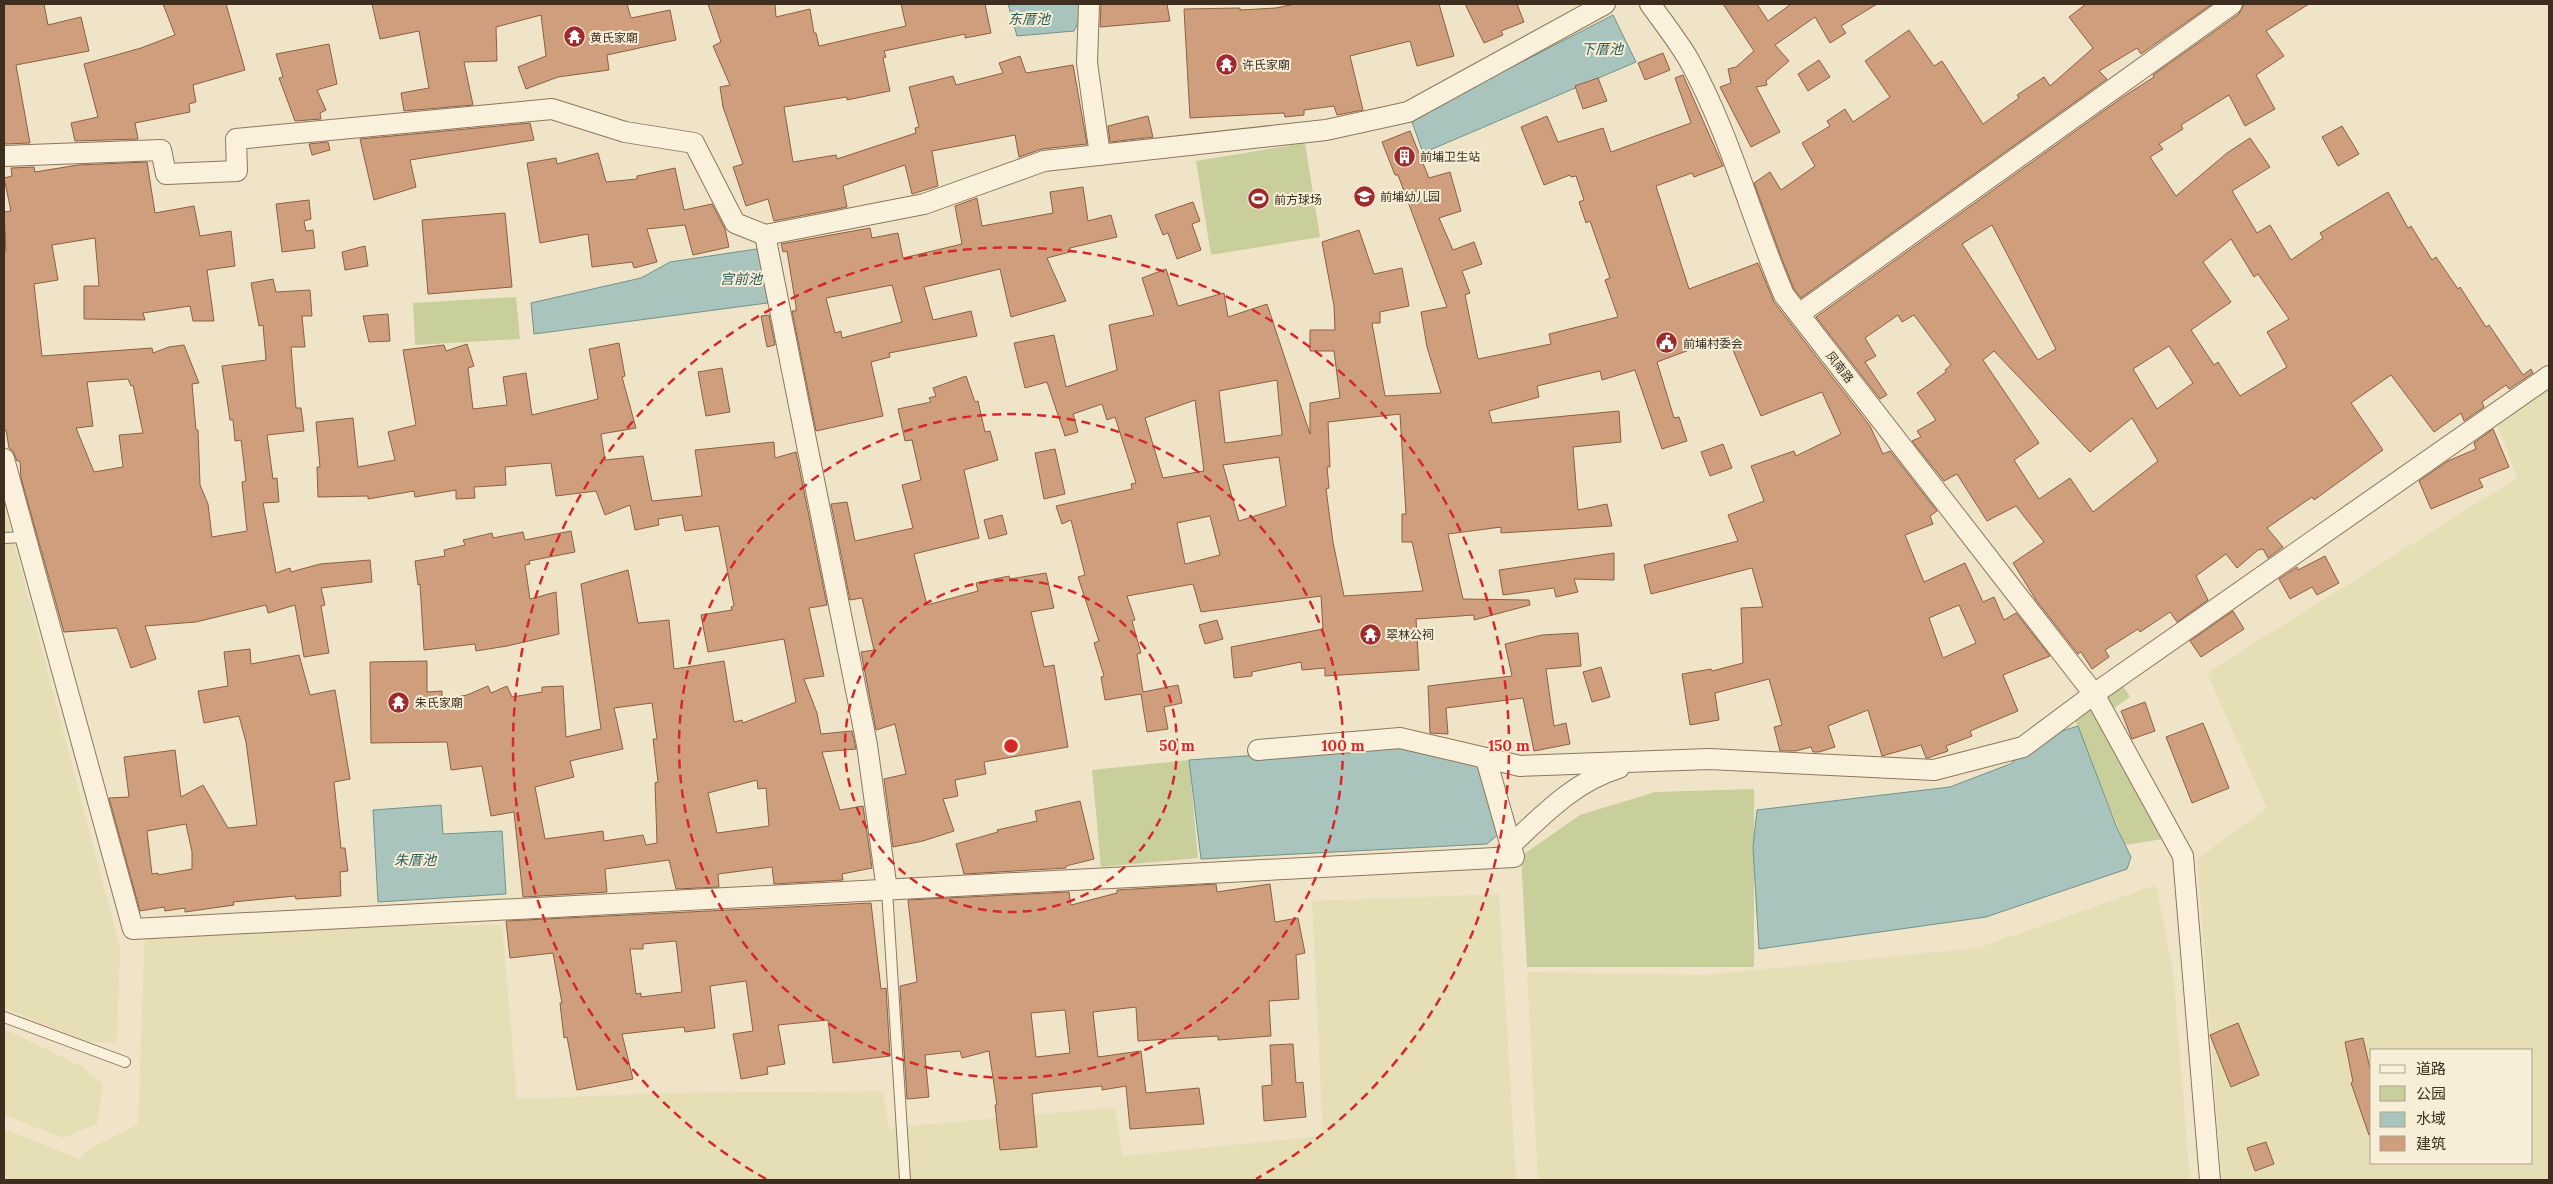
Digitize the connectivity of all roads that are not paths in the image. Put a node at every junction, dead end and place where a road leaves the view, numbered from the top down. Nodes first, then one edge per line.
1 (1089, 4) edge
2 (1605, 4) edge
3 (1650, 4) edge
4 (2232, 4) edge
5 (1100, 155) junction
6 (4, 156) edge
7 (765, 235) junction
8 (1798, 314) junction
9 (2549, 376) edge
10 (4, 459) edge
11 (25, 537) junction
12 (4, 538) edge
13 (2094, 694) junction
14 (1258, 750) dead end
15 (1486, 759) junction
16 (1640, 762) junction
17 (1514, 842) dead end
18 (887, 890) junction
19 (4, 1017) edge
20 (125, 1062) dead end
21 (905, 1180) edge
22 (2210, 1180) edge

1 - 5 street
2 - 5 street
3 - 8 street, 凤南路
4 - 8 street
5 - 7 street
6 - 7 street
7 - 18 street
8 - 13 street, 凤南路
9 - 13 street
10 - 11 street
11 - 12 lane
11 - 18 street
13 - 16 street
13 - 22 street, 凤南路
14 - 15 street
15 - 16 street
15 - 18 street
16 - 17 street
18 - 21 lane
19 - 20 lane

